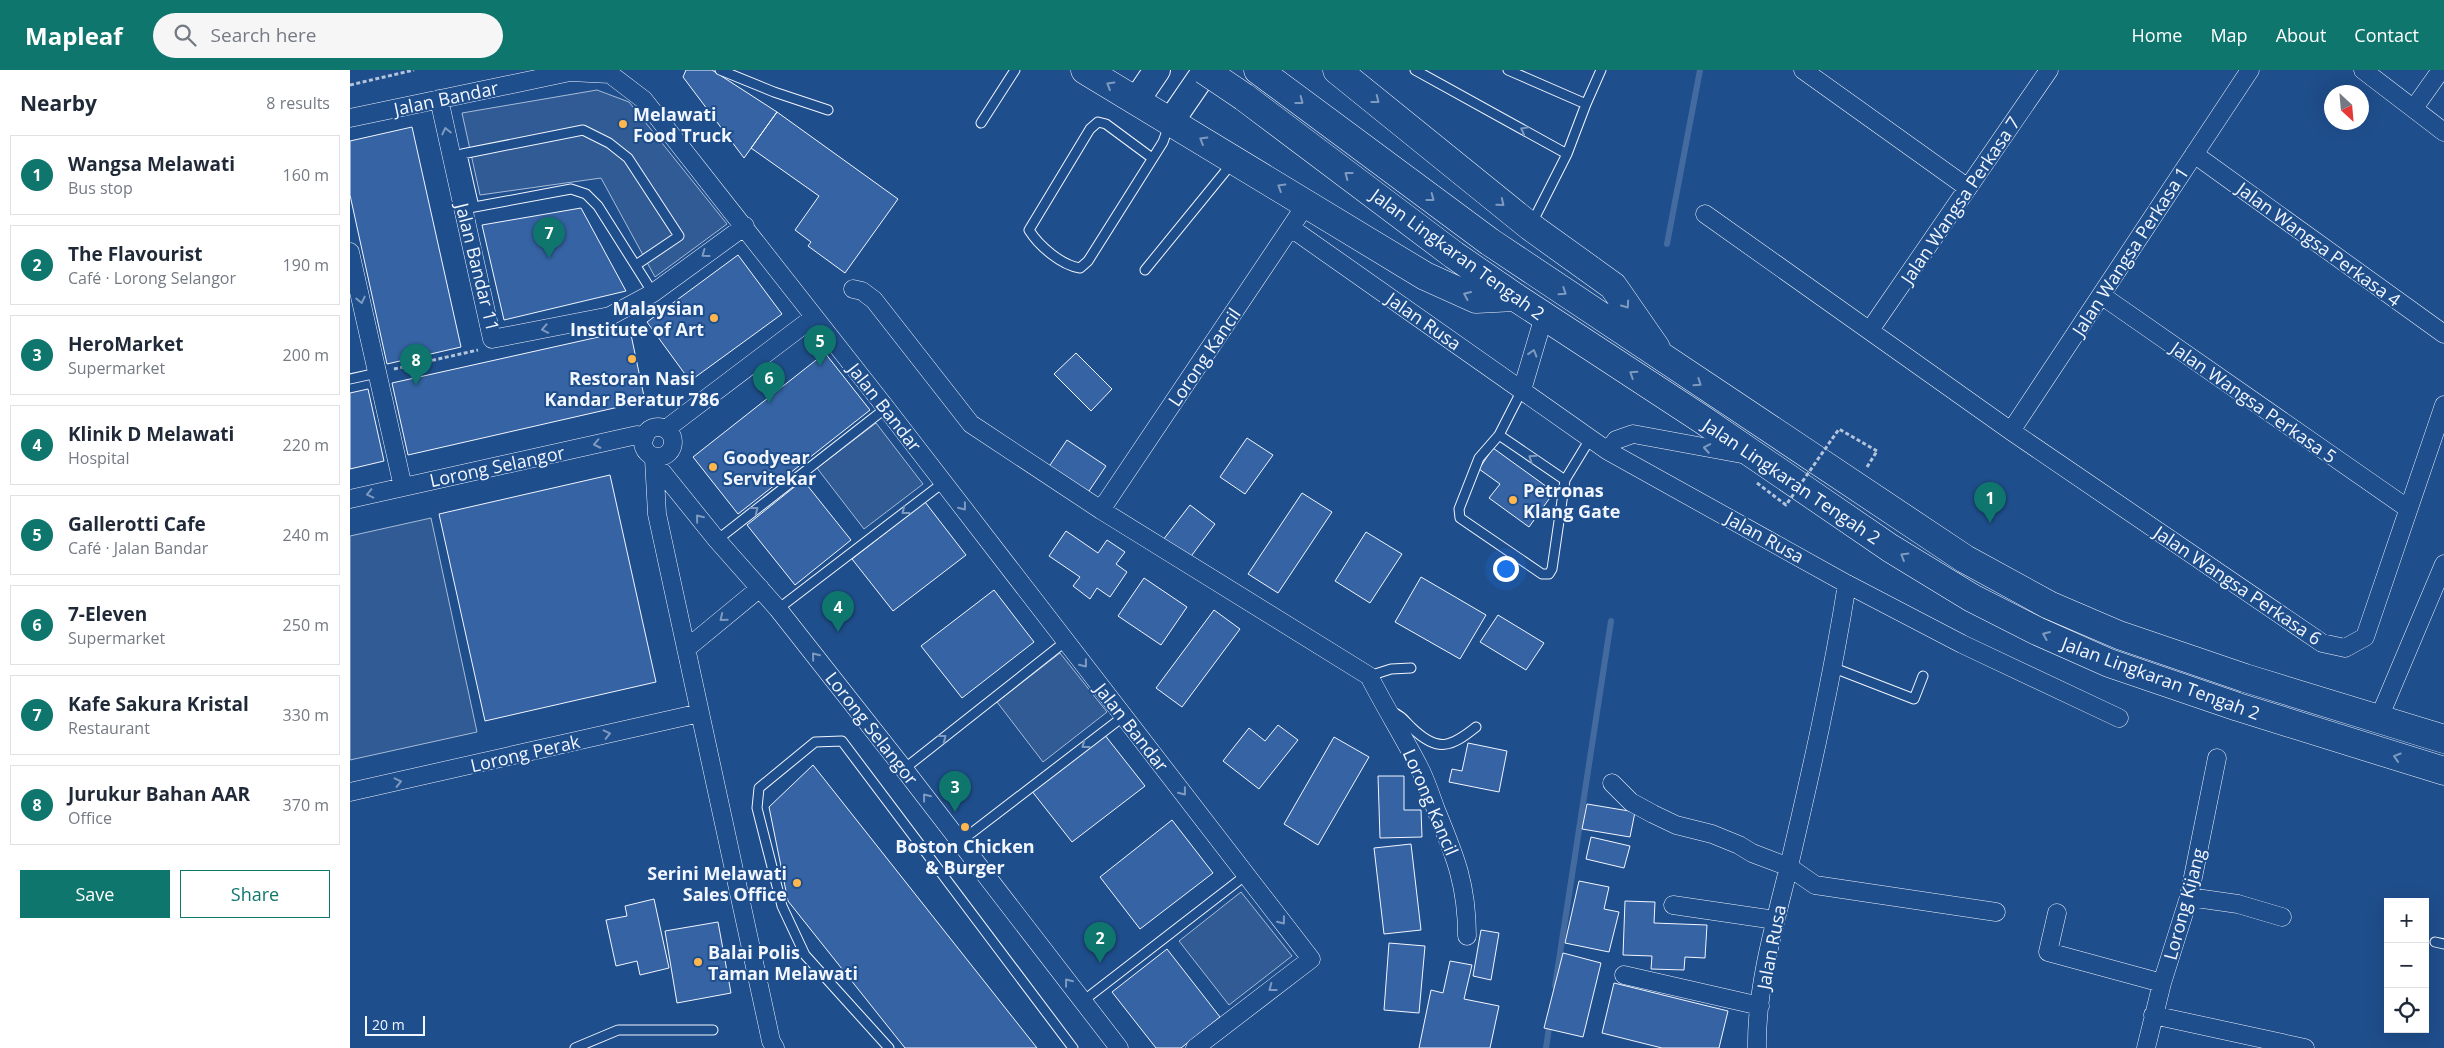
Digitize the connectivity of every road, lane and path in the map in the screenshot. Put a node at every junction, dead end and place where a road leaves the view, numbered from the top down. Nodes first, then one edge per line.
1 (414, 70) edge
2 (720, 70) edge
3 (1015, 70) edge
4 (1084, 70) edge
5 (1157, 70) edge
6 (1205, 70) edge
7 (1337, 70) edge
8 (1415, 70) edge
9 (1508, 70) edge
10 (1600, 70) edge
11 (1803, 70) edge
12 (2049, 70) edge
13 (2250, 70) edge
14 (2363, 70) edge
15 (2441, 70) edge
16 (1259, 71) edge
17 (350, 85) edge
18 (439, 98) junction
19 (1136, 101) junction
20 (1586, 104) junction
21 (2414, 108) junction
22 (828, 110) dead end
23 (350, 118) edge
24 (1171, 121) junction
25 (981, 123) dead end
26 (2444, 132) edge
27 (1566, 154) junction
28 (2194, 154) junction
29 (1152, 158) junction
30 (1235, 159) junction
31 (1968, 188) junction
32 (1307, 203) junction
33 (468, 208) junction
34 (1705, 214) dead end
35 (745, 226) junction
36 (1530, 227) junction
37 (1291, 228) junction
38 (350, 252) edge
39 (636, 266) junction
40 (1145, 270) dead end
41 (853, 289) dead end
42 (653, 293) junction
43 (2101, 295) junction
44 (1515, 297) junction
45 (1544, 316) junction
46 (814, 317) junction
47 (1870, 330) junction
48 (2444, 334) edge
49 (492, 339) junction
50 (1665, 361) junction
51 (377, 373) junction
52 (350, 379) edge
53 (1522, 390) junction
54 (2444, 405) edge
55 (886, 408) junction
56 (666, 429) junction
57 (2011, 431) junction
58 (1498, 435) junction
59 (645, 437) junction
60 (1590, 439) junction
61 (1608, 451) junction
62 (1877, 451) dead end
63 (1755, 456) junction
64 (654, 459) junction
65 (1565, 480) junction
66 (944, 482) junction
67 (1757, 483) dead end
68 (402, 487) junction
69 (350, 499) edge
70 (2407, 508) junction
71 (1101, 510) junction
72 (717, 540) junction
73 (2444, 564) edge
74 (1847, 584) junction
75 (760, 588) junction
76 (778, 609) junction
77 (1066, 641) junction
78 (686, 648) junction
79 (1411, 668) dead end
80 (1834, 668) junction
81 (1369, 676) junction
82 (1923, 676) dead end
83 (1386, 709) junction
84 (700, 713) junction
85 (1124, 716) junction
86 (2119, 718) dead end
87 (2379, 718) junction
88 (1476, 727) dead end
89 (2444, 739) edge
90 (2217, 758) dead end
91 (904, 769) junction
92 (2444, 771) edge
93 (1612, 783) dead end
94 (350, 792) edge
95 (960, 841) junction
96 (1789, 867) junction
97 (1246, 874) junction
98 (2189, 897) junction
99 (1674, 905) dead end
100 (1996, 912) dead end
101 (2057, 912) dead end
102 (2282, 917) dead end
103 (1775, 920) junction
104 (1466, 936) dead end
105 (1624, 974) dead end
106 (2162, 983) junction
107 (1083, 1001) junction
108 (1760, 1006) junction
109 (2153, 1015) junction
110 (713, 1030) dead end
111 (770, 1046) edge
112 (575, 1048) edge
113 (890, 1048) edge
114 (1073, 1048) edge
115 (1119, 1048) edge
116 (1196, 1048) edge
117 (1758, 1048) edge
118 (2146, 1048) edge
119 (2305, 1048) edge

1 - 17 path
2 - 22 lane
3 - 25 lane
19 -> 4 highway
5 - 19 main road
6 - 24 main road
44 -> 6 highway, Jalan Lingkaran Tengah 2, bridge
7 -> 36 highway
27 -> 8 lane
9 - 20 lane
10 - 20 lane
11 - 31 street
12 - 31 street, Jalan Wangsa Perkasa 7
13 - 28 street, Jalan Wangsa Perkasa 1
14 - 21 street
15 - 21 street
16 -> 50 highway, Jalan Lingkaran Tengah 2
18 - 23 street, Jalan Bandar
33 -> 18 street, Jalan Bandar 11
18 - 35 street, Jalan Bandar
19 - 24 highway
20 - 27 lane
21 - 26 street
24 - 29 lane
30 -> 24 highway
27 - 36 lane
28 - 43 street, Jalan Wangsa Perkasa 1
28 - 48 street, Jalan Wangsa Perkasa 4
29 - 29 lane
32 -> 30 highway
30 - 40 lane
31 - 47 street, Jalan Wangsa Perkasa 7
32 - 37 street, Lorong Kancil
44 -> 32 highway
33 - 39 lane
33 - 39 lane
33 - 49 street, Jalan Bandar 11
34 - 47 street, Jalan Wangsa Perkasa 6
35 -> 42 street, Jalan Bandar 11
35 - 46 street, Jalan Bandar
36 -> 50 highway
37 - 53 street, Jalan Rusa
37 - 71 street, Lorong Kancil
38 -> 51 street
39 - 42 lane
41 - 71 street
42 -> 49 street, Jalan Bandar 11
43 - 57 street, Jalan Wangsa Perkasa 1
43 - 70 street, Jalan Wangsa Perkasa 5
44 - 45 highway, Jalan Lingkaran Tengah 2
53 -> 45 street
63 -> 45 highway, Jalan Lingkaran Tengah 2
46 - 55 street, Jalan Bandar
46 - 56 street, Lorong Selangor
47 - 57 street, Jalan Wangsa Perkasa 6
49 - 51 path
50 -> 87 highway, Jalan Lingkaran Tengah 2
51 - 52 lane
51 - 68 street
53 - 58 lane
53 - 60 street, Jalan Rusa
54 - 70 street, Jalan Wangsa Perkasa 6
55 - 66 street, Jalan Bandar
72 -> 55 lane
56 - 59 street, Lorong Selangor
56 - 64 street
57 - 70 street, Jalan Wangsa Perkasa 6
65 -> 58 lane
58 - 65 lane
59 - 64 street, Lorong Selangor
59 -> 68 street, Lorong Selangor
60 - 61 street, Jalan Rusa
60 - 65 lane
63 -> 61 street
61 - 74 street, Jalan Rusa
62 - 67 path, bridge
92 -> 63 highway, Jalan Lingkaran Tengah 2
72 -> 64 street, Lorong Selangor
64 - 78 street, Lorong Selangor
66 -> 76 lane
66 -> 77 street, Jalan Bandar
68 -> 69 street, Lorong Selangor
71 - 81 street
72 - 75 street, Lorong Selangor
73 - 87 street
74 - 80 street, Jalan Rusa
74 - 86 street
75 - 76 street, Lorong Selangor
75 -> 78 street
91 -> 76 street, Lorong Selangor
77 -> 85 street, Jalan Bandar
91 -> 77 lane
78 - 84 street, Lorong Selangor
79 - 81 lane
80 - 82 lane
80 - 96 street, Jalan Rusa
81 - 83 street, Lorong Kancil
83 - 88 lane
83 - 104 street, Lorong Kancil
94 -> 84 street, Lorong Perak
84 - 111 street, Lorong Selangor
85 -> 95 lane
85 -> 97 street, Jalan Bandar
87 - 89 highway, Jalan Lingkaran Tengah 2
90 - 98 street, Lorong Kijang
95 -> 91 street, Lorong Selangor
93 - 96 street
107 -> 95 street, Lorong Selangor
96 - 100 street
96 - 103 street, Jalan Rusa
97 - 107 lane
97 -> 116 street, Jalan Bandar
98 - 102 street
98 - 106 street, Lorong Kijang
99 - 103 street
101 - 106 street
103 - 108 street, Jalan Rusa
105 - 108 street
106 - 109 street, Lorong Kijang
107 - 115 street, Lorong Selangor
108 - 117 street, Jalan Rusa
109 - 118 street, Lorong Kijang
109 - 119 street
110 - 112 lane
113 - 114 lane

